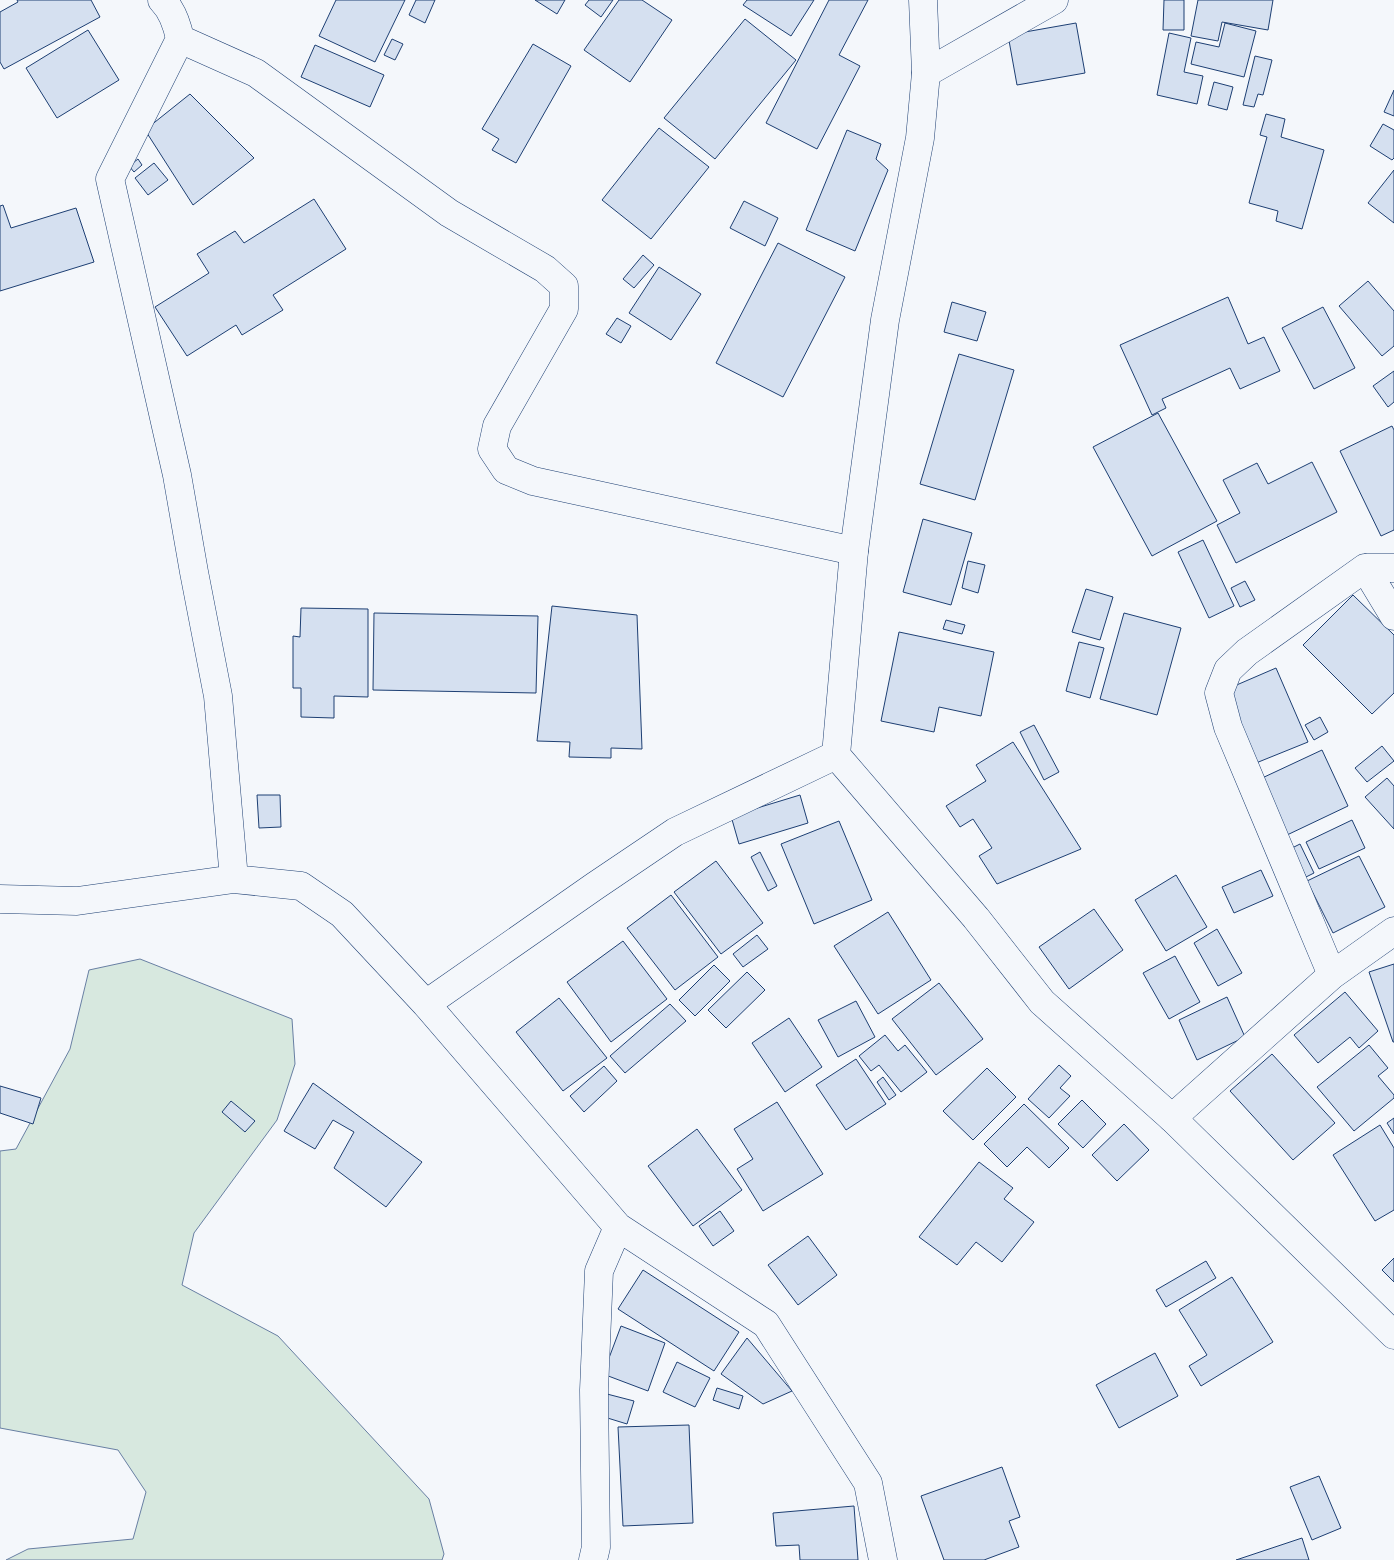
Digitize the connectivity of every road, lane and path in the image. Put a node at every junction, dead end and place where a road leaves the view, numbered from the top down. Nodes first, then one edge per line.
1 (162, 0) edge
2 (923, 0) edge
3 (1054, 0) edge
4 (180, 38) junction
5 (926, 73) junction
6 (854, 551) junction
7 (1365, 568) junction
8 (1394, 568) edge
9 (1394, 616) edge
10 (836, 755) junction
11 (234, 880) junction
12 (0, 899) edge
13 (1394, 931) edge
14 (1332, 975) junction
15 (426, 1004) junction
16 (1172, 1118) junction
17 (618, 1227) junction
18 (1394, 1334) edge
19 (593, 1560) edge
20 (882, 1560) edge

1 - 4 street
2 - 5 street
3 - 5 street
4 - 6 street
4 - 11 street
5 - 6 street
6 - 10 street
7 - 8 street
7 - 9 street
7 - 14 street
10 - 15 street
10 - 16 street
11 - 12 street
11 - 15 street
13 - 14 street
14 - 16 street
15 - 17 street
16 - 18 street
17 - 19 street
17 - 20 street

